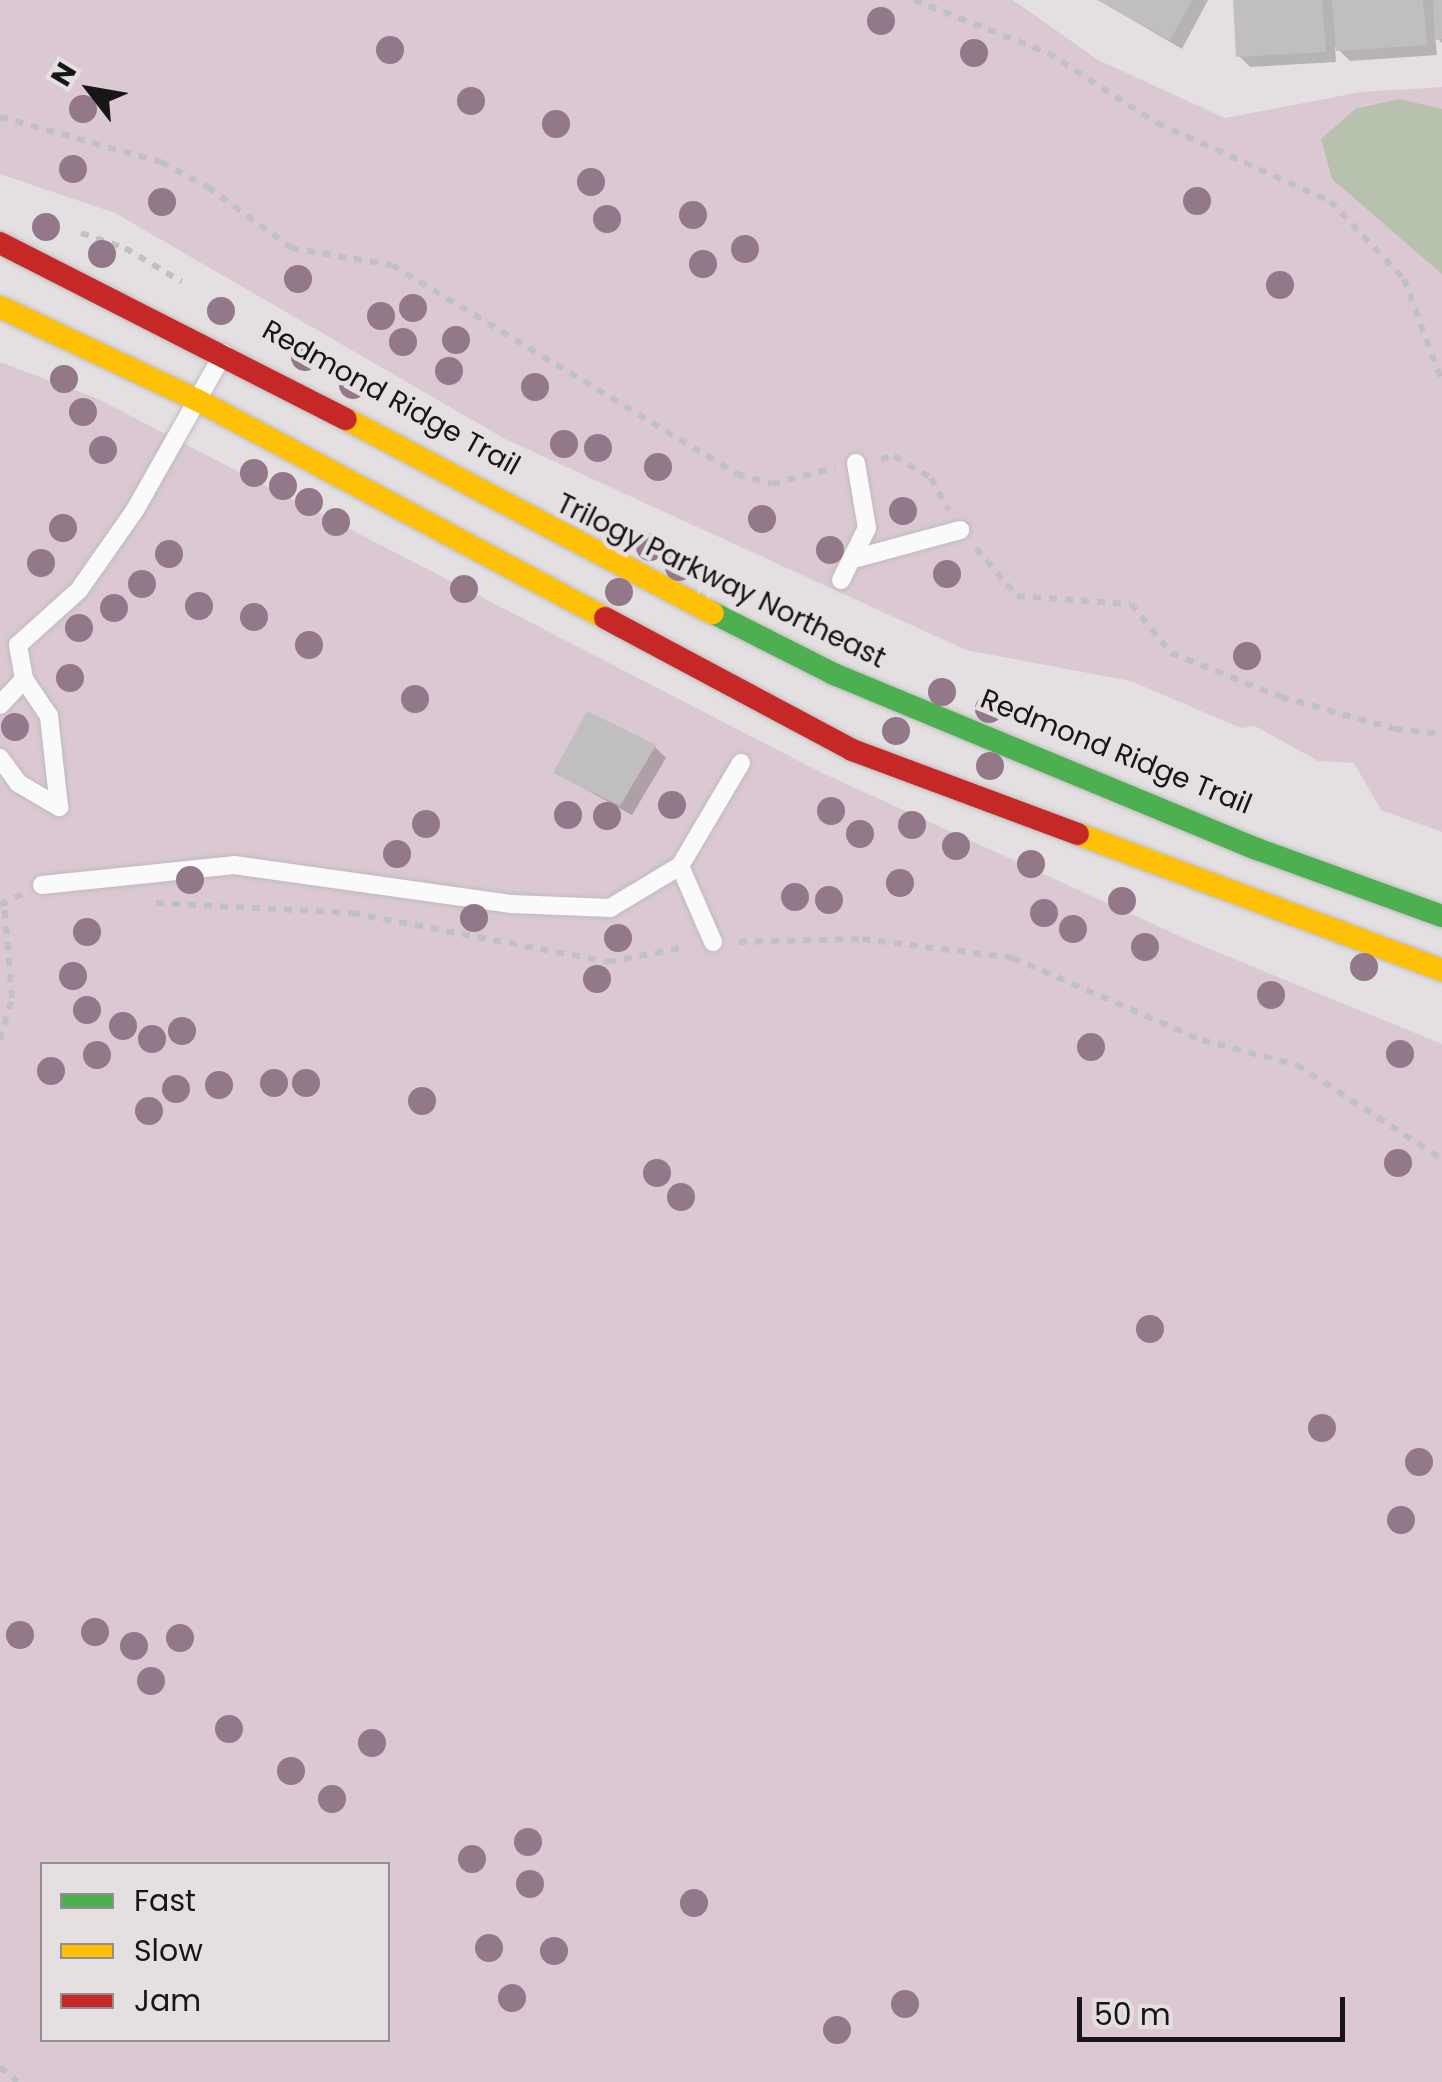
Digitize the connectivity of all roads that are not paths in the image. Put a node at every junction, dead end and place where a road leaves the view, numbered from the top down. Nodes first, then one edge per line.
1 (0, 243) edge
2 (0, 306) edge
3 (224, 352) junction
4 (197, 400) junction
5 (856, 463) road end
6 (960, 530) road end
7 (857, 558) junction
8 (841, 580) dead end
9 (24, 679) junction
10 (0, 705) edge
11 (0, 758) edge
12 (741, 763) dead end
13 (680, 866) junction
14 (42, 885) road end
15 (1442, 916) edge
16 (713, 942) road end
17 (1442, 970) edge

1 - 3 street, Trilogy Parkway Northeast
2 - 4 street
3 - 4 lane
3 - 15 street, Trilogy Parkway Northeast
4 - 9 lane
4 - 17 street
5 - 7 lane
6 - 7 lane
7 - 8 lane
9 - 10 lane
9 - 11 lane
12 - 13 lane
13 - 14 lane
13 - 16 lane

